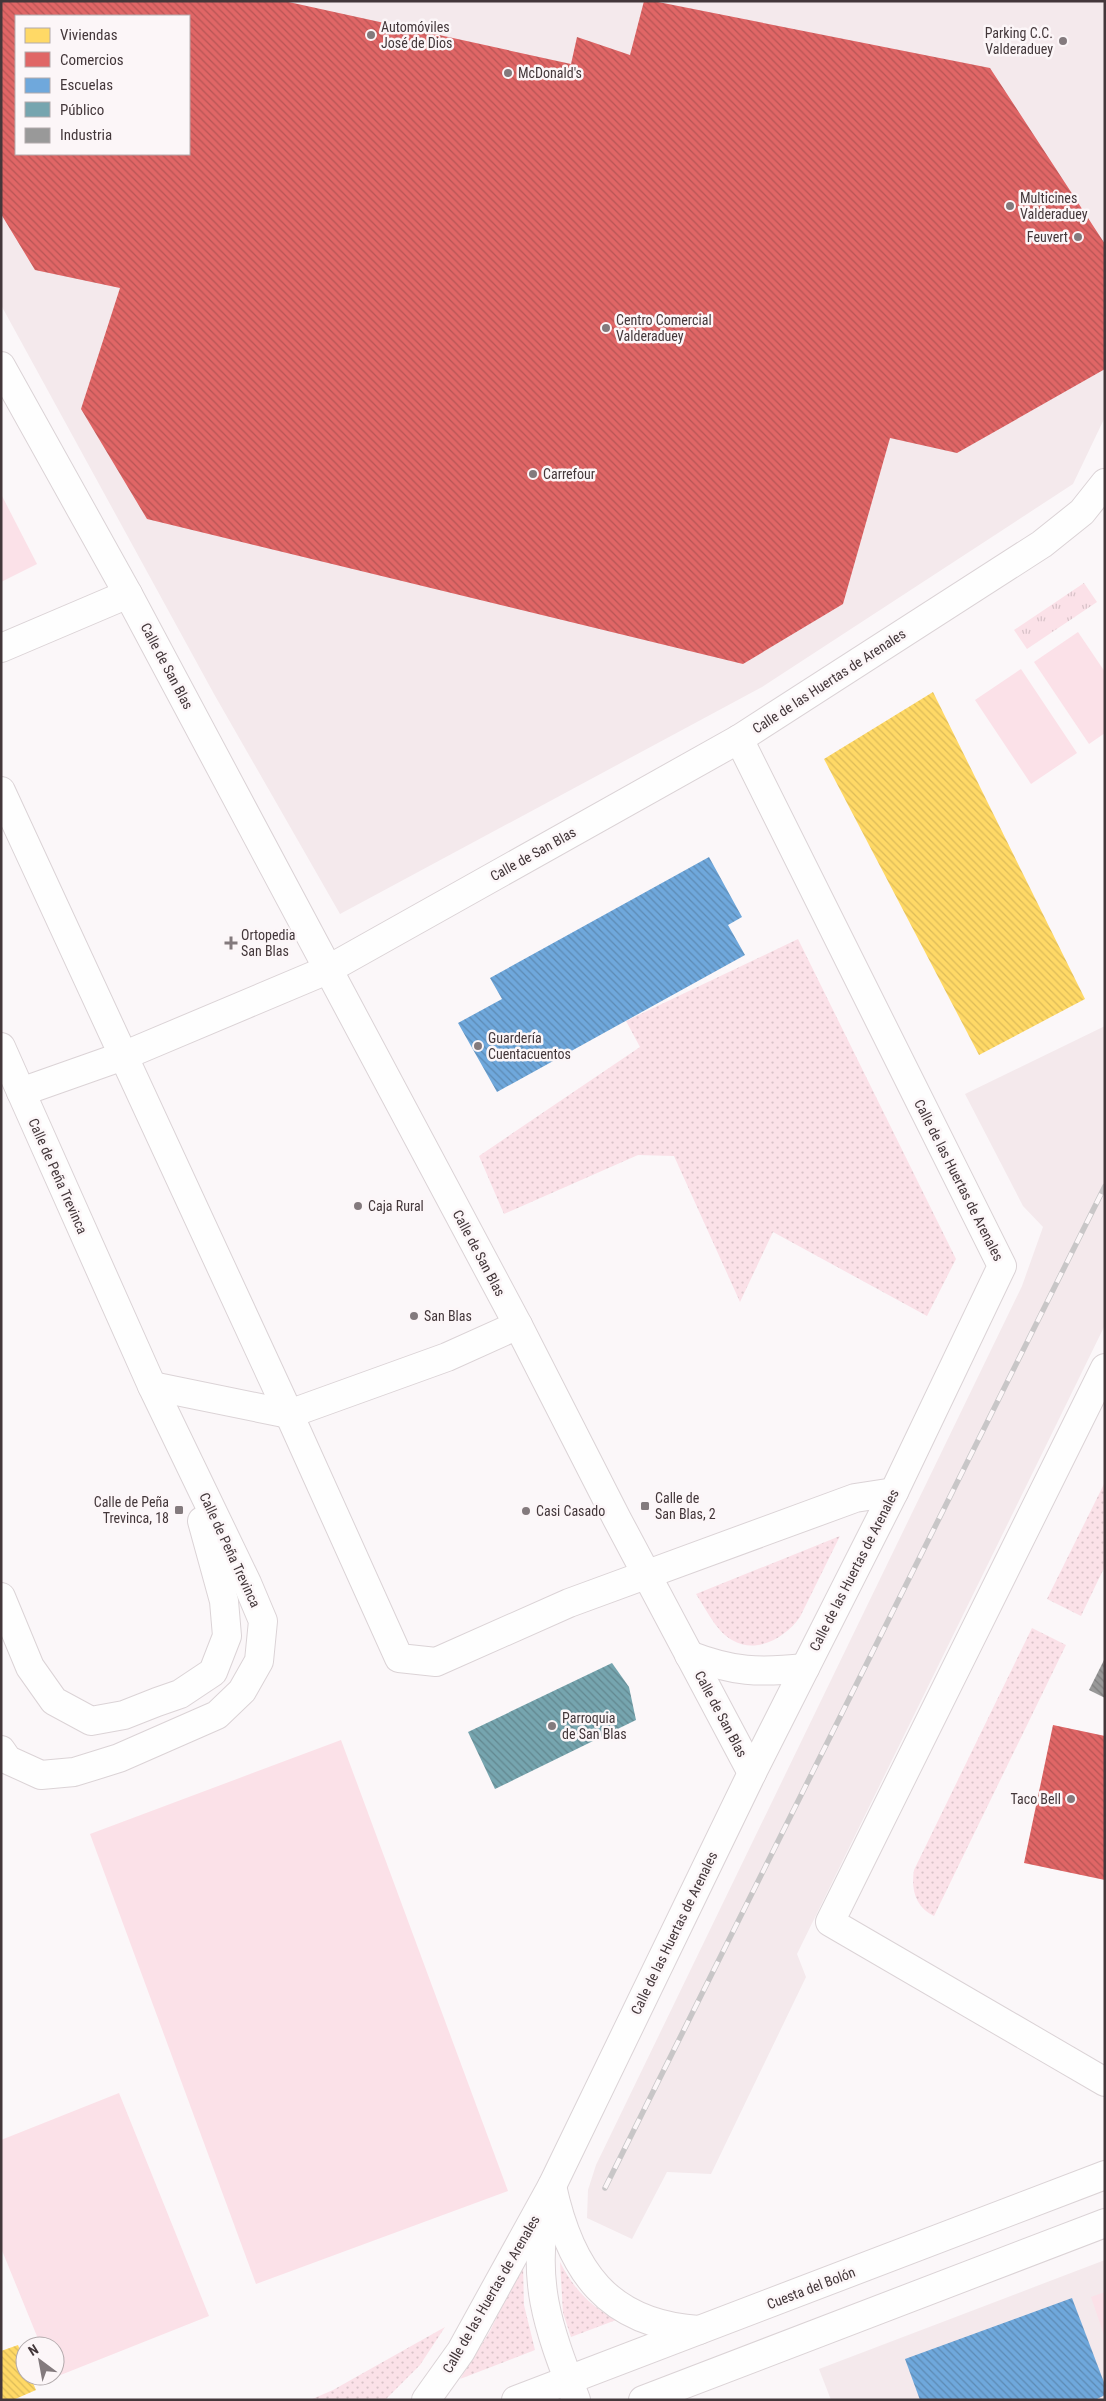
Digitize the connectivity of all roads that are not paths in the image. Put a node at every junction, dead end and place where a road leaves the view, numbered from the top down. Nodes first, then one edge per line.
1 (1, 366) edge
2 (1105, 484) edge
3 (128, 594) junction
4 (1, 648) edge
5 (739, 739) junction
6 (1, 791) edge
7 (327, 970) junction
8 (1, 1047) edge
9 (123, 1056) junction
10 (21, 1092) junction
11 (518, 1325) junction
12 (1105, 1368) edge
13 (152, 1386) junction
14 (289, 1414) junction
15 (894, 1492) junction
16 (647, 1575) junction
17 (1, 1597) edge
18 (689, 1654) junction
19 (805, 1668) junction
20 (157, 1702) junction
21 (168, 1737) junction
22 (1, 1750) edge
23 (752, 1772) junction
24 (1105, 2082) edge
25 (1105, 2175) edge
26 (552, 2186) junction
27 (1105, 2223) edge
28 (700, 2330) junction
29 (573, 2390) edge
30 (426, 2400) edge
31 (516, 2400) edge
32 (643, 2400) edge

1 - 3 street, Calle de San Blas
2 - 5 street, Calle de las Huertas de Arenales
3 - 4 street
3 - 7 street, Calle de San Blas
5 - 7 street, Calle de San Blas
5 - 15 street, Calle de las Huertas de Arenales
6 - 9 street
7 - 9 street, Calle de San Blas
7 - 11 street, Calle de San Blas
8 - 10 street, Calle de Peña Trevinca
9 - 10 street, Calle de San Blas
9 - 14 street
10 - 13 street, Calle de Peña Trevinca
11 - 14 street
11 - 16 street, Calle de San Blas
12 - 24 street
13 - 14 street
13 - 20 street, Calle de Peña Trevinca
13 - 21 street, Calle de Peña Trevinca
14 - 16 street
15 - 16 street
15 - 19 street, Calle de las Huertas de Arenales
16 - 18 street, Calle de San Blas
17 - 20 street, Calle de Peña Trevinca
18 - 19 street, Calle de San Blas
18 - 23 street, Calle de San Blas
19 - 23 street, Calle de las Huertas de Arenales
20 - 21 street
21 - 22 street, Calle de Peña Trevinca
23 - 26 street, Calle de las Huertas de Arenales
25 - 28 street, Cuesta del Bolón
26 - 28 street, Calle de las Huertas de Arenales
26 - 29 street, Calle de las Huertas de Arenales
26 - 30 street, Calle de las Huertas de Arenales
27 - 32 street
28 - 29 street, Cuesta del Bolón
29 - 31 street, Cuesta del Bolón

